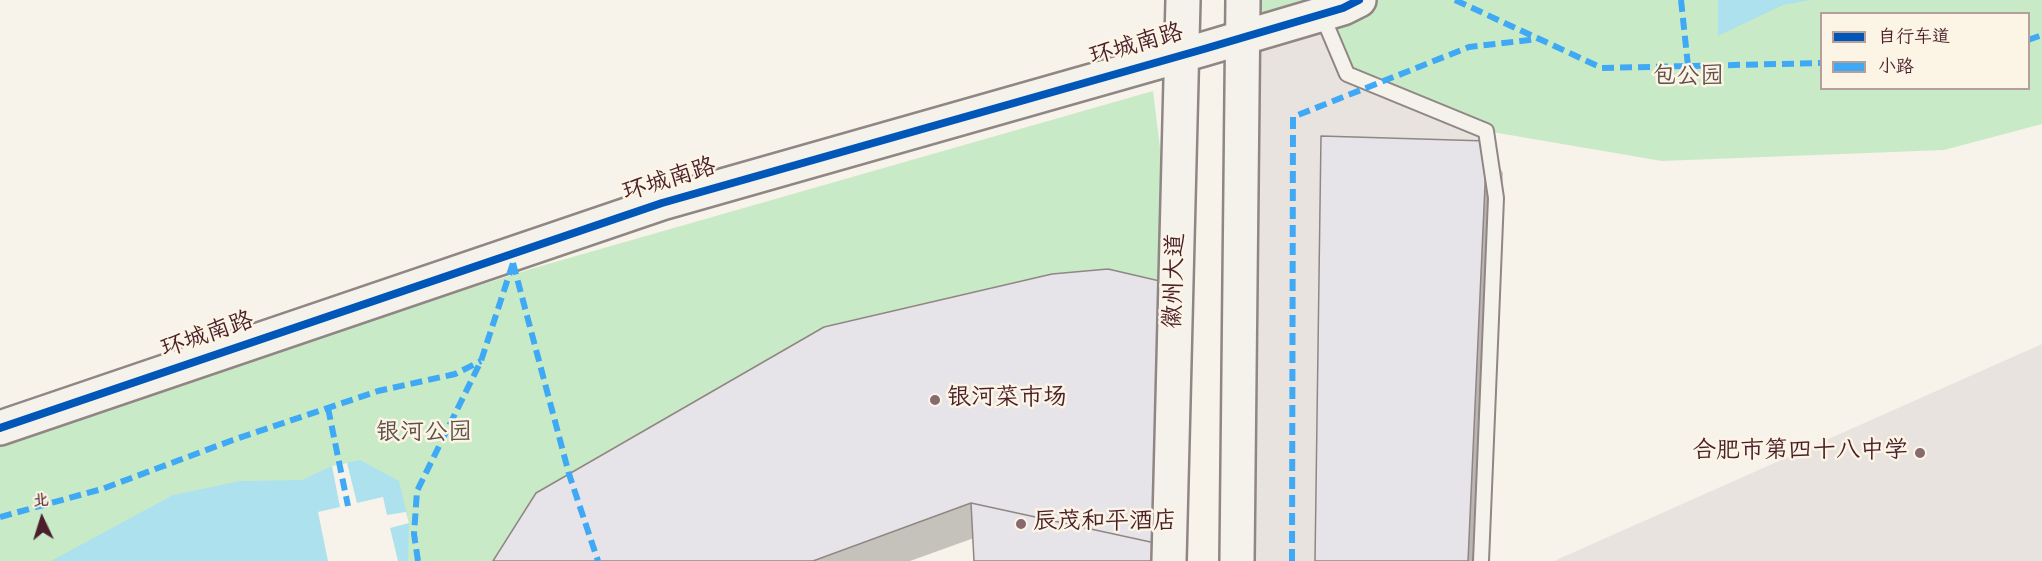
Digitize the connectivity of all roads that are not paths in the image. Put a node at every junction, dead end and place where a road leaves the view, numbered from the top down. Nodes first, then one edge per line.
1 (1183, 0) edge
2 (1243, 0) edge
3 (1359, 0) edge
4 (1325, 22) dead end
5 (1243, 37) junction
6 (1182, 55) junction
7 (0, 428) edge
8 (1169, 561) edge
9 (1238, 561) edge
10 (1481, 561) edge

1 - 6 street, 徽州大道
2 - 5 street
3 - 5 street, 环城南路
4 - 10 lane
5 - 6 street, 环城南路
5 - 9 street
6 - 7 street, 环城南路
6 - 8 street, 徽州大道

